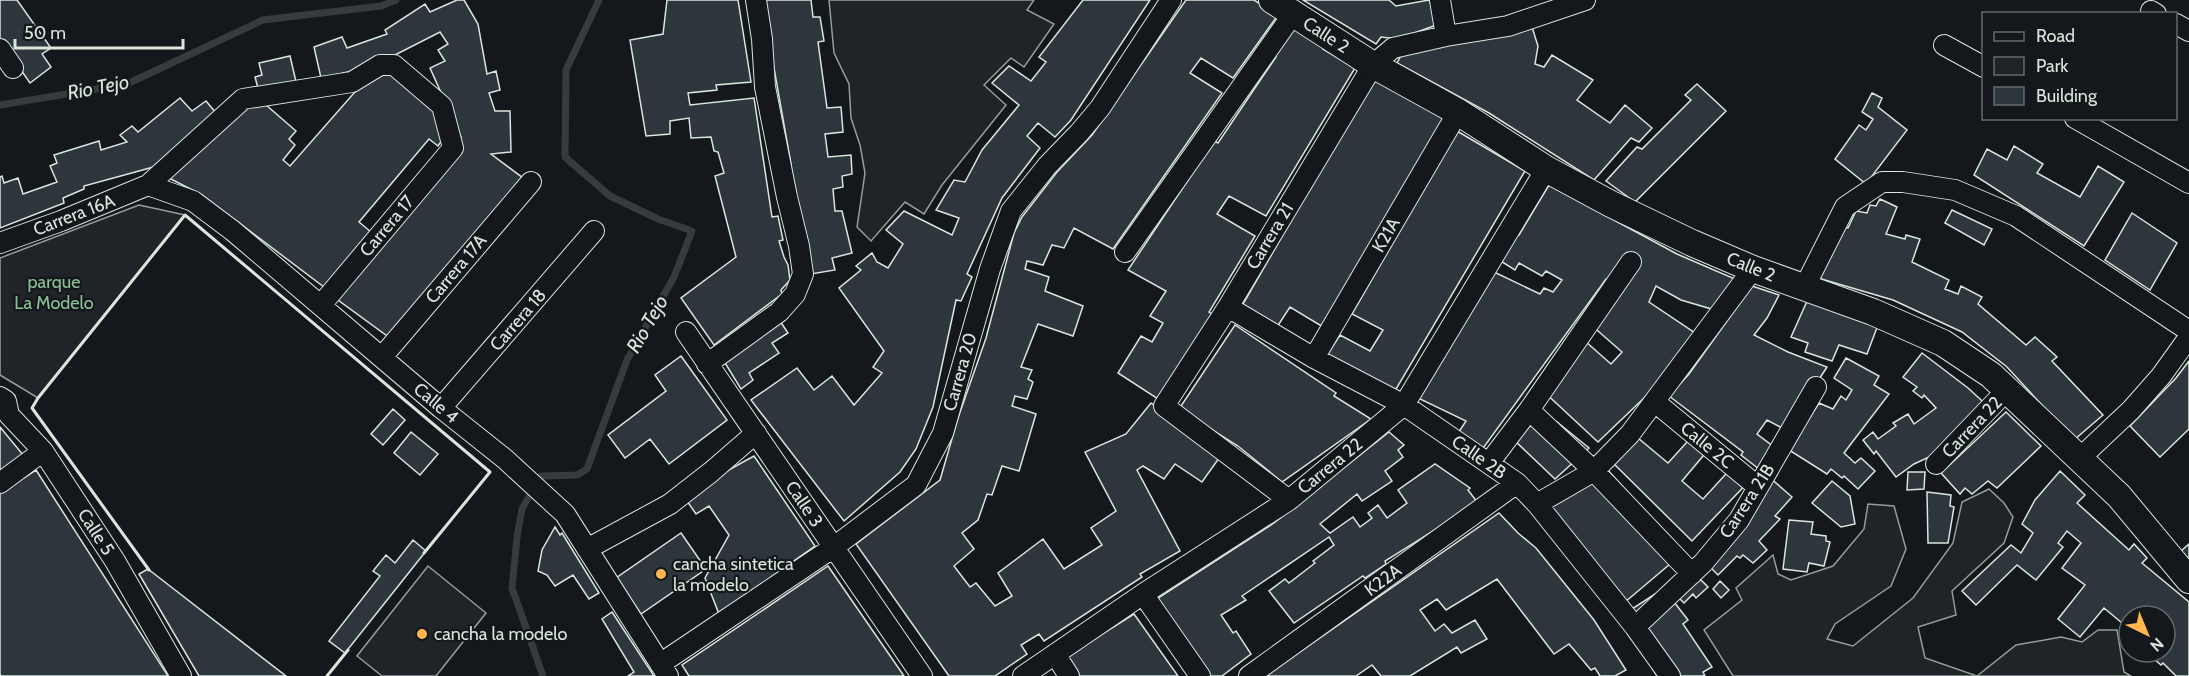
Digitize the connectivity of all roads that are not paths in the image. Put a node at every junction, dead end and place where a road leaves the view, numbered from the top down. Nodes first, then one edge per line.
1 (756, 0) edge
2 (1171, 0) edge
3 (1272, 0) edge
4 (1440, 0) edge
5 (1585, 0) edge
6 (1293, 14) junction
7 (1446, 36) junction
8 (1944, 45) dead end
9 (0, 49) edge
10 (1373, 65) junction
11 (1982, 66) edge
12 (13, 68) dead end
13 (1458, 112) junction
14 (2079, 120) edge
15 (453, 148) joint
16 (1546, 169) junction
17 (531, 182) dead end
18 (2189, 183) edge
19 (148, 185) junction
20 (594, 231) dead end
21 (0, 243) edge
22 (1125, 252) dead end
23 (1631, 262) dead end
24 (1753, 269) junction
25 (1804, 288) junction
26 (321, 305) junction
27 (1228, 308) junction
28 (2189, 331) edge
29 (686, 332) dead end
30 (2189, 337) edge
31 (382, 357) junction
32 (1314, 358) junction
33 (707, 364) junction
34 (1816, 387) dead end
35 (2007, 390) junction
36 (0, 397) edge
37 (1655, 402) junction
38 (1404, 405) junction
39 (441, 408) junction
40 (1529, 410) junction
41 (756, 433) junction
42 (43, 451) junction
43 (2079, 459) junction
44 (1489, 463) junction
45 (1936, 464) dead end
46 (1594, 471) junction
47 (0, 483) edge
48 (1517, 483) junction
49 (1758, 487) junction
50 (1289, 500) junction
51 (1537, 504) junction
52 (834, 547) junction
53 (587, 549) junction
54 (1692, 574) junction
55 (2189, 580) edge
56 (1143, 594) junction
57 (1635, 627) junction
58 (1055, 654) junction
59 (664, 670) edge
60 (181, 676) edge
61 (922, 676) edge
62 (1023, 676) edge
63 (1069, 676) edge
64 (1200, 676) edge
65 (1249, 676) edge
66 (1670, 676) edge

1 - 33 street
2 - 52 street, Carrera 20
3 - 6 street, Calle 2
4 - 7 street
5 - 7 street
6 - 10 street, Calle 2
6 - 22 street
7 - 10 street
8 - 11 street
9 - 12 street
10 - 13 street, Calle 2
10 - 27 street, Carrera 21
13 - 16 street, Calle 2
13 - 32 street, K21A
14 - 18 street
15 - 19 street, Carrera 16A
15 - 26 street, Carrera 17
16 - 24 street, Calle 2
16 - 38 street, Carrera 22
17 - 31 street, Carrera 17A
19 - 21 street, Carrera 16A
19 - 26 street, Calle 4
20 - 39 street, Carrera 18
23 - 40 street
24 - 25 street, Calle 2
24 - 37 street
25 - 28 street
25 - 35 street, Calle 2
26 - 31 street, Calle 4
27 - 32 street, Calle 2B
27 - 50 street, Carrera 21
29 - 33 street, Calle 3
30 - 43 street
31 - 39 street, Calle 4
32 - 38 street, Calle 2B
33 - 41 street, Calle 3
34 - 49 street, Carrera 21B
35 - 43 street, Calle 2
35 - 45 street, Carrera 22
36 - 42 street, Calle 5
37 - 46 street
37 - 49 street, Calle 2C
38 - 44 street, Calle 2B
38 - 50 street, Carrera 22
39 - 53 street, Calle 4
40 - 44 street
40 - 46 street
41 - 52 street, Calle 3
41 - 53 street
42 - 47 street
42 - 60 street, Calle 5
43 - 55 street, Calle 2
44 - 48 street, Calle 2B
46 - 51 street
46 - 54 street
48 - 51 street, Calle 2B
48 - 65 street, K22A
49 - 54 street, Carrera 21B
50 - 56 street, Carrera 22
51 - 57 street, Calle 2B
52 - 59 street, Carrera 20
52 - 61 street, Calle 3
53 - 59 street, Calle 4
54 - 57 street, Carrera 21B
56 - 58 street, Carrera 22
56 - 64 street
57 - 66 street, Calle 2B
58 - 62 street, Carrera 22
58 - 63 street

